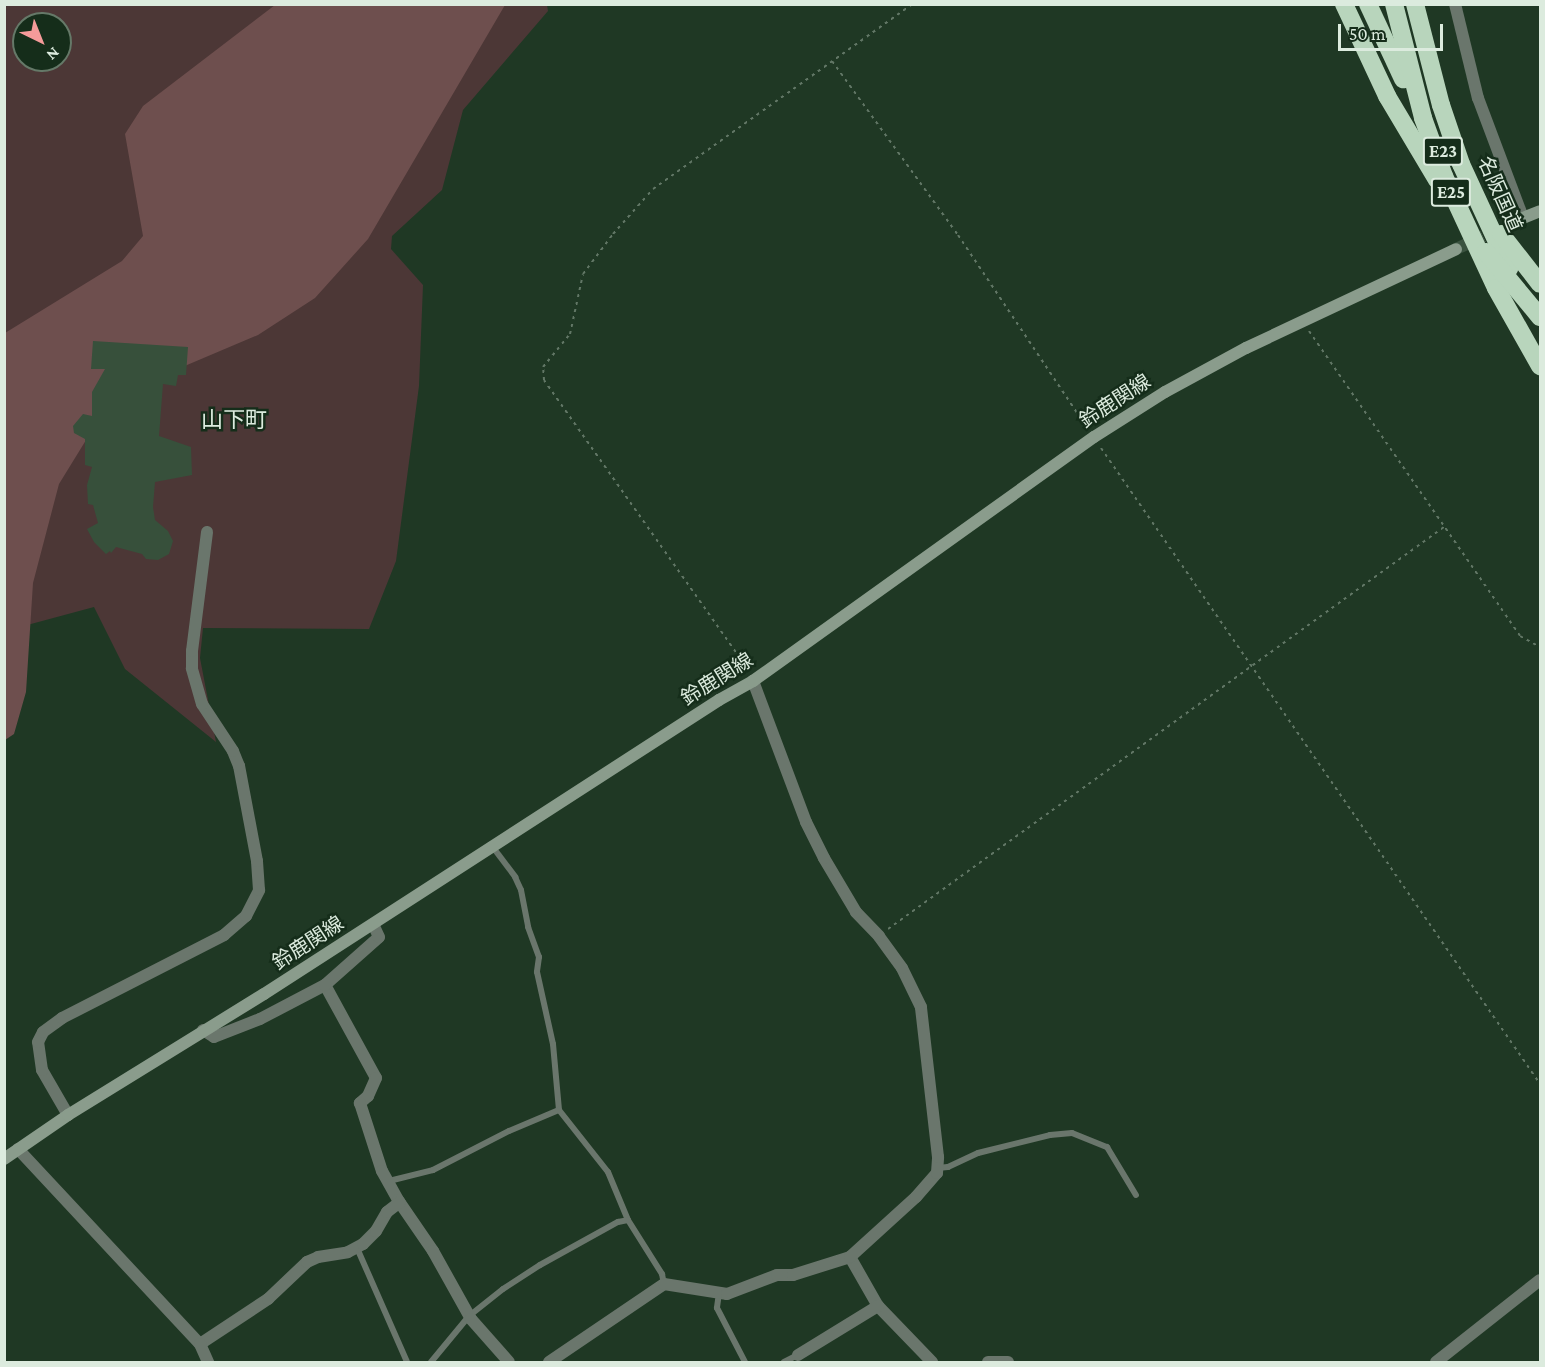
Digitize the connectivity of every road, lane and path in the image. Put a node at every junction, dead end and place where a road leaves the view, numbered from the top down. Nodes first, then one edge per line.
1 (912, 4) edge
2 (1344, 4) edge
3 (1368, 4) edge
4 (1394, 4) edge
5 (1415, 4) edge
6 (1455, 4) edge
7 (832, 62) junction
8 (1540, 211) edge
9 (1523, 218) joint
10 (1456, 249) tunnel mouth
11 (1540, 284) edge
12 (1540, 318) edge
13 (1302, 322) junction
14 (1540, 327) edge
15 (1540, 366) edge
16 (1094, 437) junction
17 (1444, 527) junction
18 (207, 532) dead end
19 (1540, 647) edge
20 (1253, 666) junction
21 (753, 681) junction
22 (492, 846) junction
23 (373, 924) junction
24 (879, 936) junction
25 (325, 985) junction
26 (203, 1030) junction
27 (1540, 1084) edge
28 (559, 1110) junction
29 (68, 1115) junction
30 (18, 1149) junction
31 (4, 1159) edge
32 (937, 1168) junction
33 (389, 1181) junction
34 (1136, 1195) dead end
35 (400, 1202) junction
36 (628, 1220) junction
37 (357, 1248) junction
38 (850, 1257) junction
39 (1540, 1281) edge
40 (664, 1284) junction
41 (719, 1293) junction
42 (878, 1306) junction
43 (469, 1316) junction
44 (200, 1344) junction
45 (798, 1355) joint
46 (208, 1362) edge
47 (407, 1362) edge
48 (431, 1362) edge
49 (509, 1362) edge
50 (549, 1362) edge
51 (745, 1362) edge
52 (784, 1362) edge
53 (932, 1362) edge
54 (988, 1362) edge
55 (1008, 1362) edge
56 (1436, 1362) edge

1 - 7 path
2 - 12 highway, E23
3 - 11 highway, E23
4 - 15 highway, E25
5 - 14 highway, 名阪国道 / E25
6 - 9 street
7 - 16 path
7 - 21 path
8 - 9 main road
10 - 13 main road, 鈴鹿関線
13 - 16 main road, 鈴鹿関線
13 - 17 path
16 - 20 path
16 - 21 main road, 鈴鹿関線
17 - 19 path
17 - 20 path
18 - 29 street
20 - 24 path
20 - 27 path
21 - 22 main road, 鈴鹿関線
21 - 24 street
22 - 23 main road, 鈴鹿関線
22 - 28 lane
23 - 25 street
23 - 26 main road, 鈴鹿関線
24 - 32 street
25 - 26 street
25 - 33 street
26 - 29 main road, 鈴鹿関線
28 - 33 lane
28 - 36 lane
29 - 30 main road, 鈴鹿関線
30 - 31 main road, 鈴鹿関線
30 - 44 street
32 - 34 lane
32 - 38 street
33 - 35 street
35 - 37 street
35 - 43 street
36 - 40 lane
36 - 43 lane
37 - 44 street
37 - 47 lane
38 - 41 street
38 - 42 street
39 - 56 street
40 - 41 street
40 - 50 street
41 - 51 lane
42 - 45 street
42 - 53 street
43 - 48 lane
43 - 49 street
44 - 46 street
45 - 52 lane
54 - 55 street

